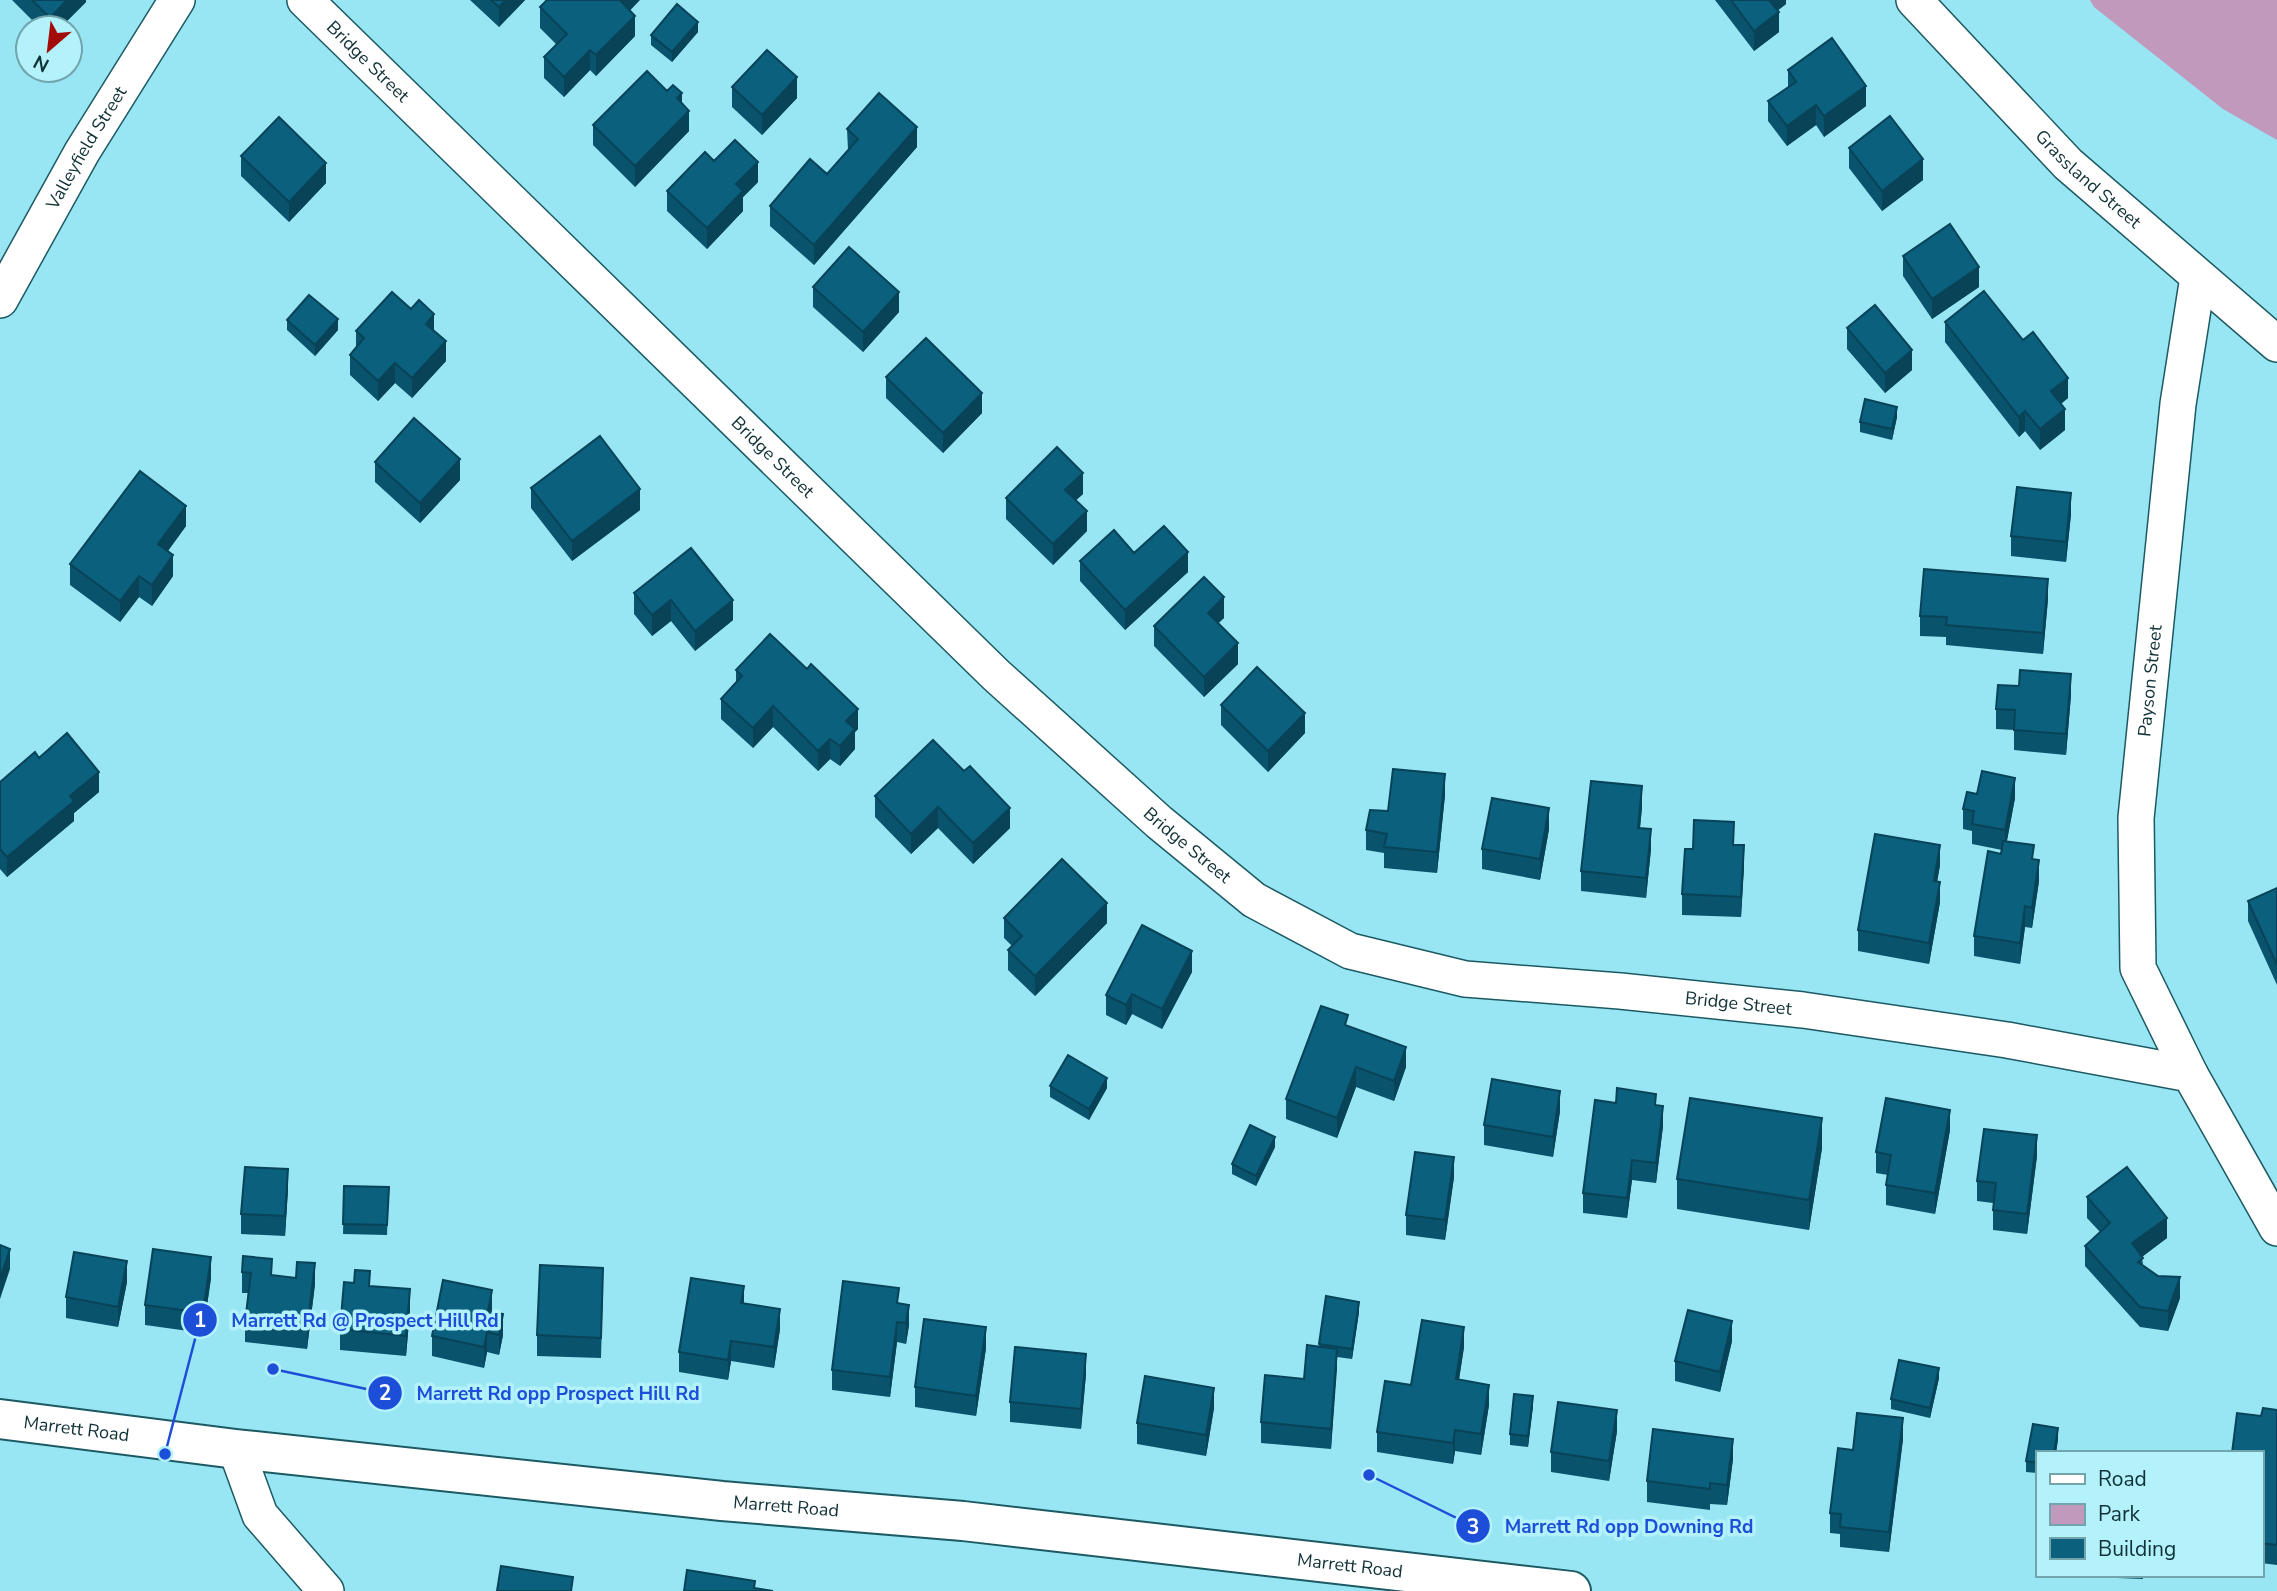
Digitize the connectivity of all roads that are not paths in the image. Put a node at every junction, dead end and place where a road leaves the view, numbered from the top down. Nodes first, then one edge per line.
1 (177, 0) edge
2 (305, 0) edge
3 (1914, 0) edge
4 (2198, 276) junction
5 (0, 300) edge
6 (2277, 344) edge
7 (2190, 1074) junction
8 (2277, 1228) edge
9 (0, 1419) edge
10 (236, 1449) junction
11 (1422, 1583) edge
12 (326, 1591) edge
13 (1571, 1591) edge

1 - 5 street, Valleyfield Street
2 - 7 street, Bridge Street
3 - 4 street, Grassland Street
4 - 6 street, Grassland Street
4 - 7 street, Payson Street
7 - 8 street
9 - 10 main road, Marrett Road
10 - 11 main road, Marrett Road
10 - 12 street
11 - 13 main road, Marrett Road

